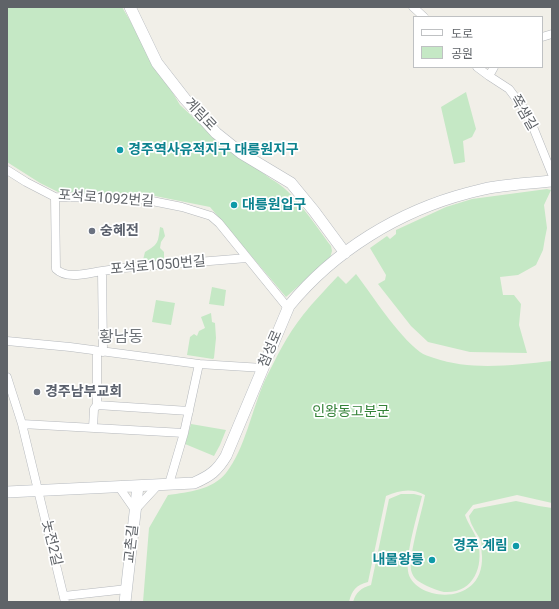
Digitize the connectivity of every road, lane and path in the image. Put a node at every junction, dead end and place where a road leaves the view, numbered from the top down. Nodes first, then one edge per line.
1 (130, 7) edge
2 (413, 7) edge
3 (423, 16) edge
4 (478, 68) edge
5 (493, 68) edge
6 (489, 76) junction
7 (7, 170) edge
8 (552, 174) edge
9 (552, 181) edge
10 (55, 197) junction
11 (344, 253) junction
12 (247, 258) junction
13 (102, 271) junction
14 (288, 308) junction
15 (7, 341) edge
16 (100, 351) junction
17 (199, 364) junction
18 (262, 368) junction
19 (7, 377) edge
20 (97, 405) junction
21 (189, 411) junction
22 (22, 424) junction
23 (93, 428) junction
24 (184, 433) junction
25 (163, 485) junction
26 (138, 486) junction
27 (119, 487) junction
28 (39, 491) junction
29 (7, 492) edge
30 (135, 510) junction
31 (127, 589) junction
32 (64, 599) edge
33 (125, 602) edge

1 - 11 street, 계림로
2 - 3 street
4 - 6 street, 쪽샘길
5 - 6 street
6 - 8 street, 쪽샘길
7 - 10 street, 포석로1092번길
9 - 11 street, 첨성로
10 - 12 street, 포석로1092번길
10 - 13 street
11 - 14 street, 첨성로
12 - 13 street, 포석로1050번길
12 - 14 street, 포석로1092번길
13 - 16 street, 포석로1050번길
14 - 18 street, 첨성로
15 - 16 street
16 - 17 street
16 - 20 street, 포석로1050번길
17 - 18 street
17 - 21 street
18 - 25 street, 첨성로
19 - 22 street, 놋전2길
20 - 21 street
20 - 23 street, 포석로1050번길
21 - 24 street
22 - 23 street
22 - 28 street, 놋전2길
23 - 24 street
24 - 25 street
25 - 26 street, 첨성로
25 - 30 street
26 - 27 street, 첨성로
26 - 30 street, 교촌길
27 - 28 street, 첨성로
27 - 30 street
28 - 29 street, 첨성로
28 - 32 street, 놋전2길
30 - 31 street, 교촌길
31 - 32 street
31 - 33 street, 교촌길

